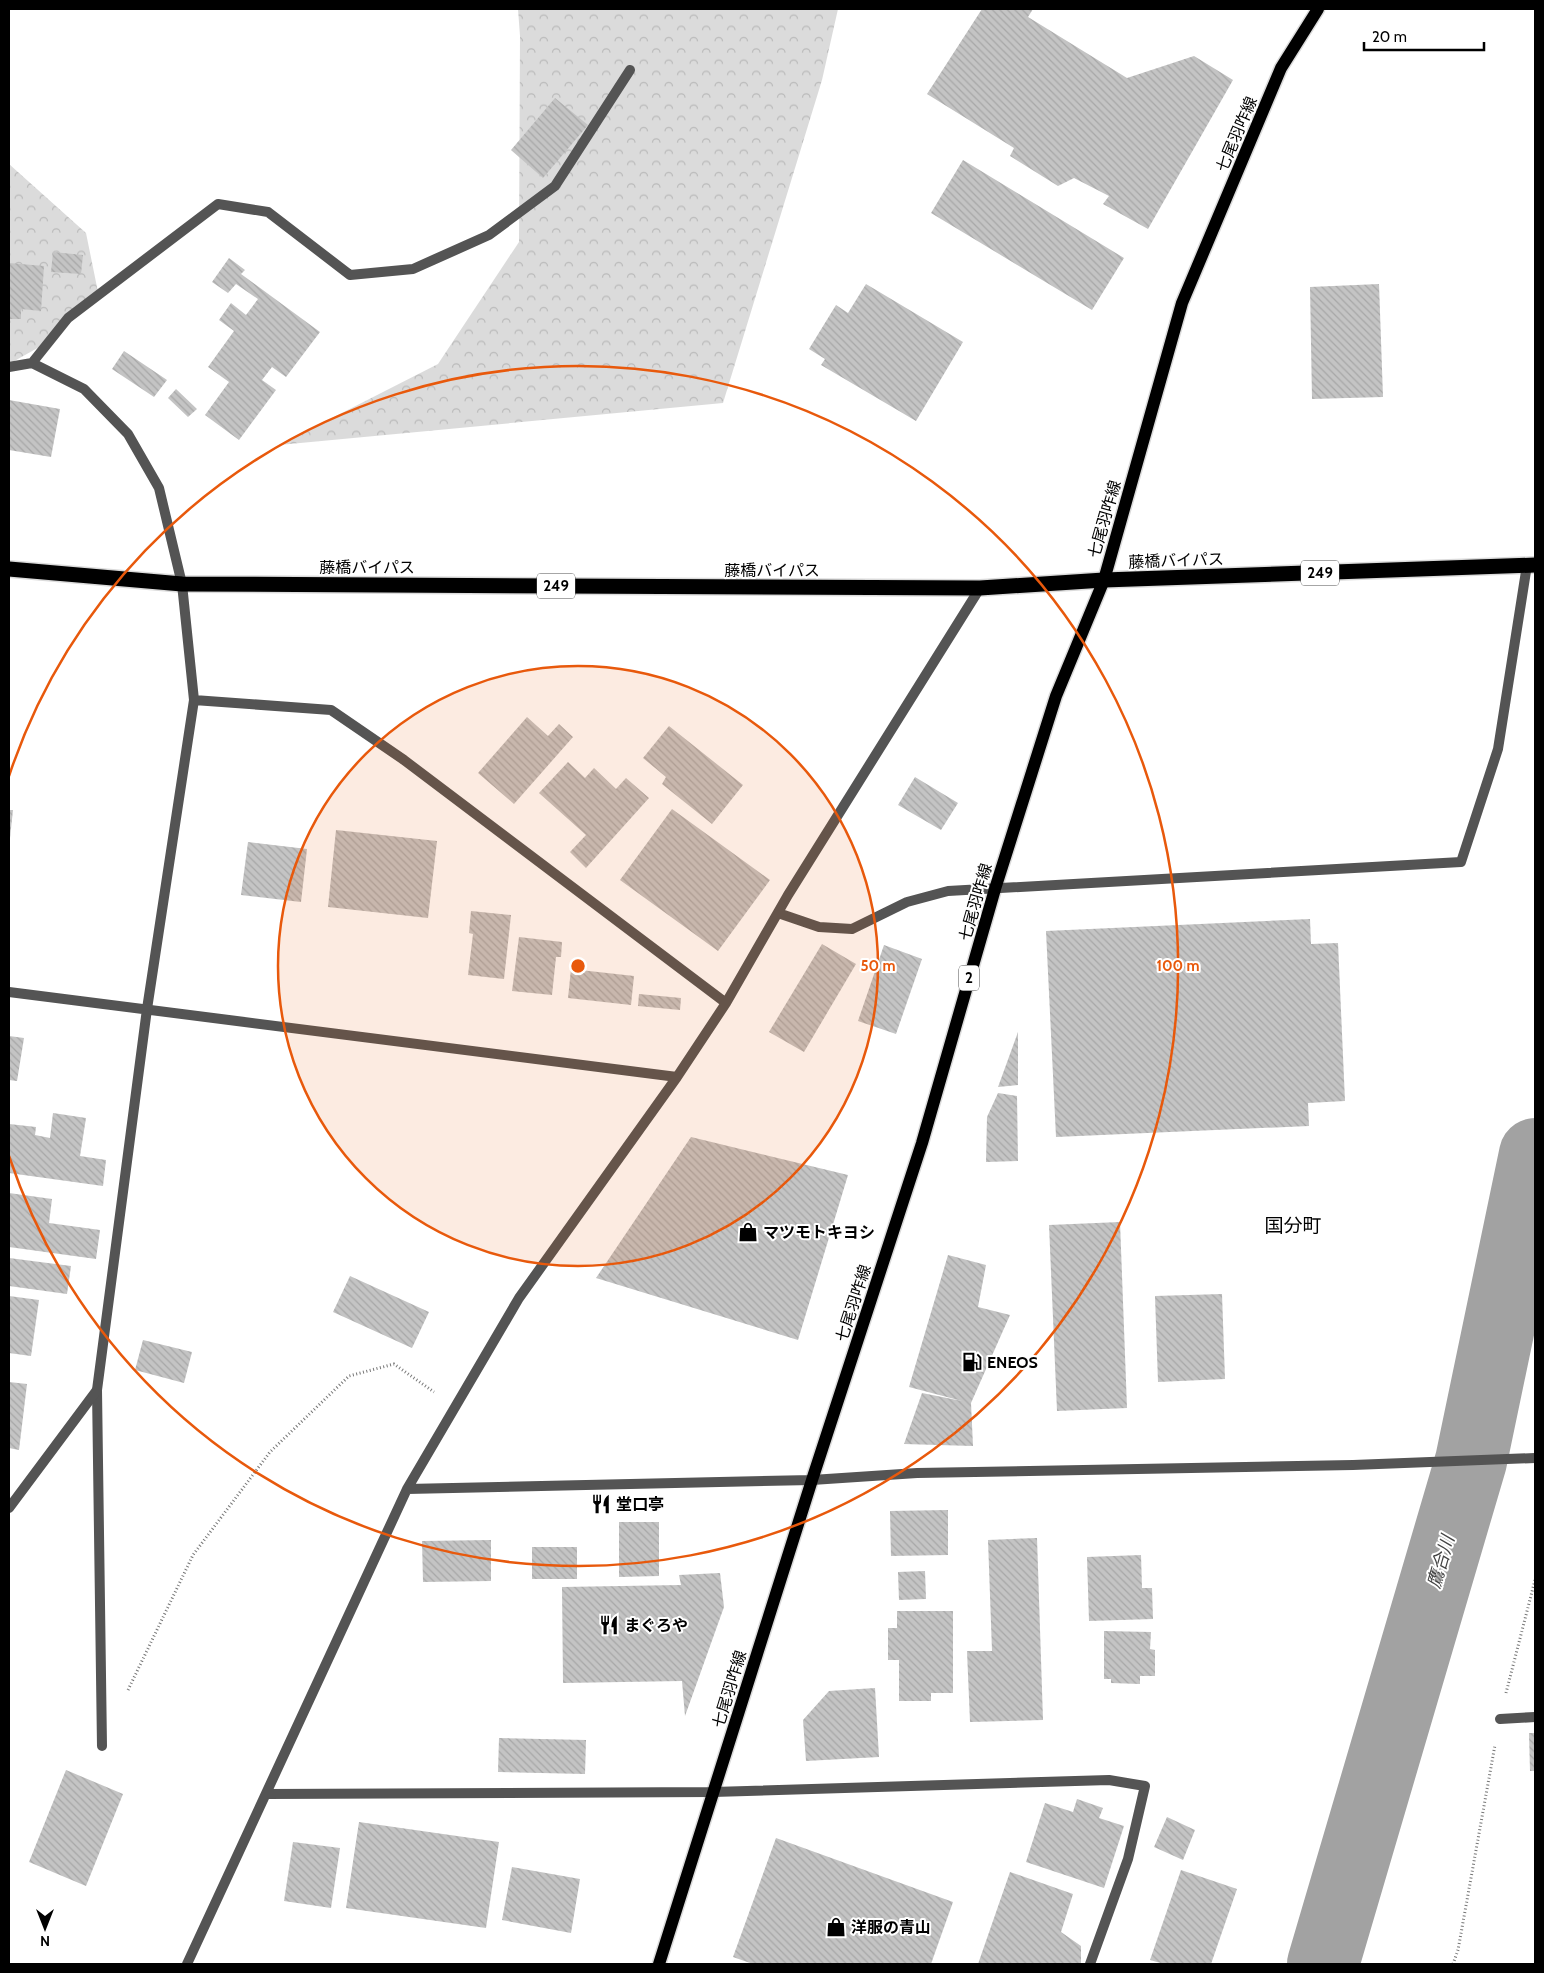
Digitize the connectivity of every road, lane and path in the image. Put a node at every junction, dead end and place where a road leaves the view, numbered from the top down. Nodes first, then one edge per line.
1 (1318, 9) edge
2 (630, 70) dead end
3 (32, 363) junction
4 (9, 367) edge
5 (1531, 565) edge
6 (9, 569) edge
7 (1104, 580) junction
8 (182, 584) junction
9 (980, 588) junction
10 (194, 700) junction
11 (995, 890) junction
12 (778, 913) junction
13 (9, 992) edge
14 (726, 1003) junction
15 (147, 1009) junction
16 (676, 1077) junction
17 (97, 1390) junction
18 (456, 1406) junction
19 (1535, 1458) edge
20 (812, 1480) junction
21 (408, 1490) junction
22 (9, 1508) edge
23 (1535, 1580) edge
24 (126, 1694) dead end
25 (1535, 1717) edge
26 (1500, 1718) junction
27 (102, 1746) dead end
28 (713, 1792) junction
29 (266, 1794) junction
30 (188, 1964) edge
31 (660, 1964) edge
32 (1090, 1964) edge
33 (1453, 1964) edge

1 - 7 main road, 七尾羽咋線 / 2
2 - 3 street
3 - 4 street
3 - 8 street
5 - 7 highway, 藤橋バイパス / 249
5 - 11 street
6 - 8 highway, 藤橋バイパス / 249
7 - 9 highway, 藤橋バイパス / 249
7 - 11 main road, 七尾羽咋線 / 2
8 - 9 highway, 藤橋バイパス / 249
8 - 10 street
9 - 12 street
10 - 14 street
10 - 15 street
11 - 12 street
11 - 20 main road, 七尾羽咋線 / 2
12 - 14 street
13 - 15 street
14 - 16 street
15 - 16 street
15 - 17 street
16 - 18 street
17 - 22 street
17 - 27 street
18 - 21 street
18 - 24 path
19 - 20 street
20 - 21 street
20 - 28 main road, 七尾羽咋線 / 2
21 - 29 street
23 - 26 path
25 - 26 street
26 - 33 path
28 - 29 street
28 - 31 main road, 七尾羽咋線 / 2
28 - 32 street
29 - 30 street

